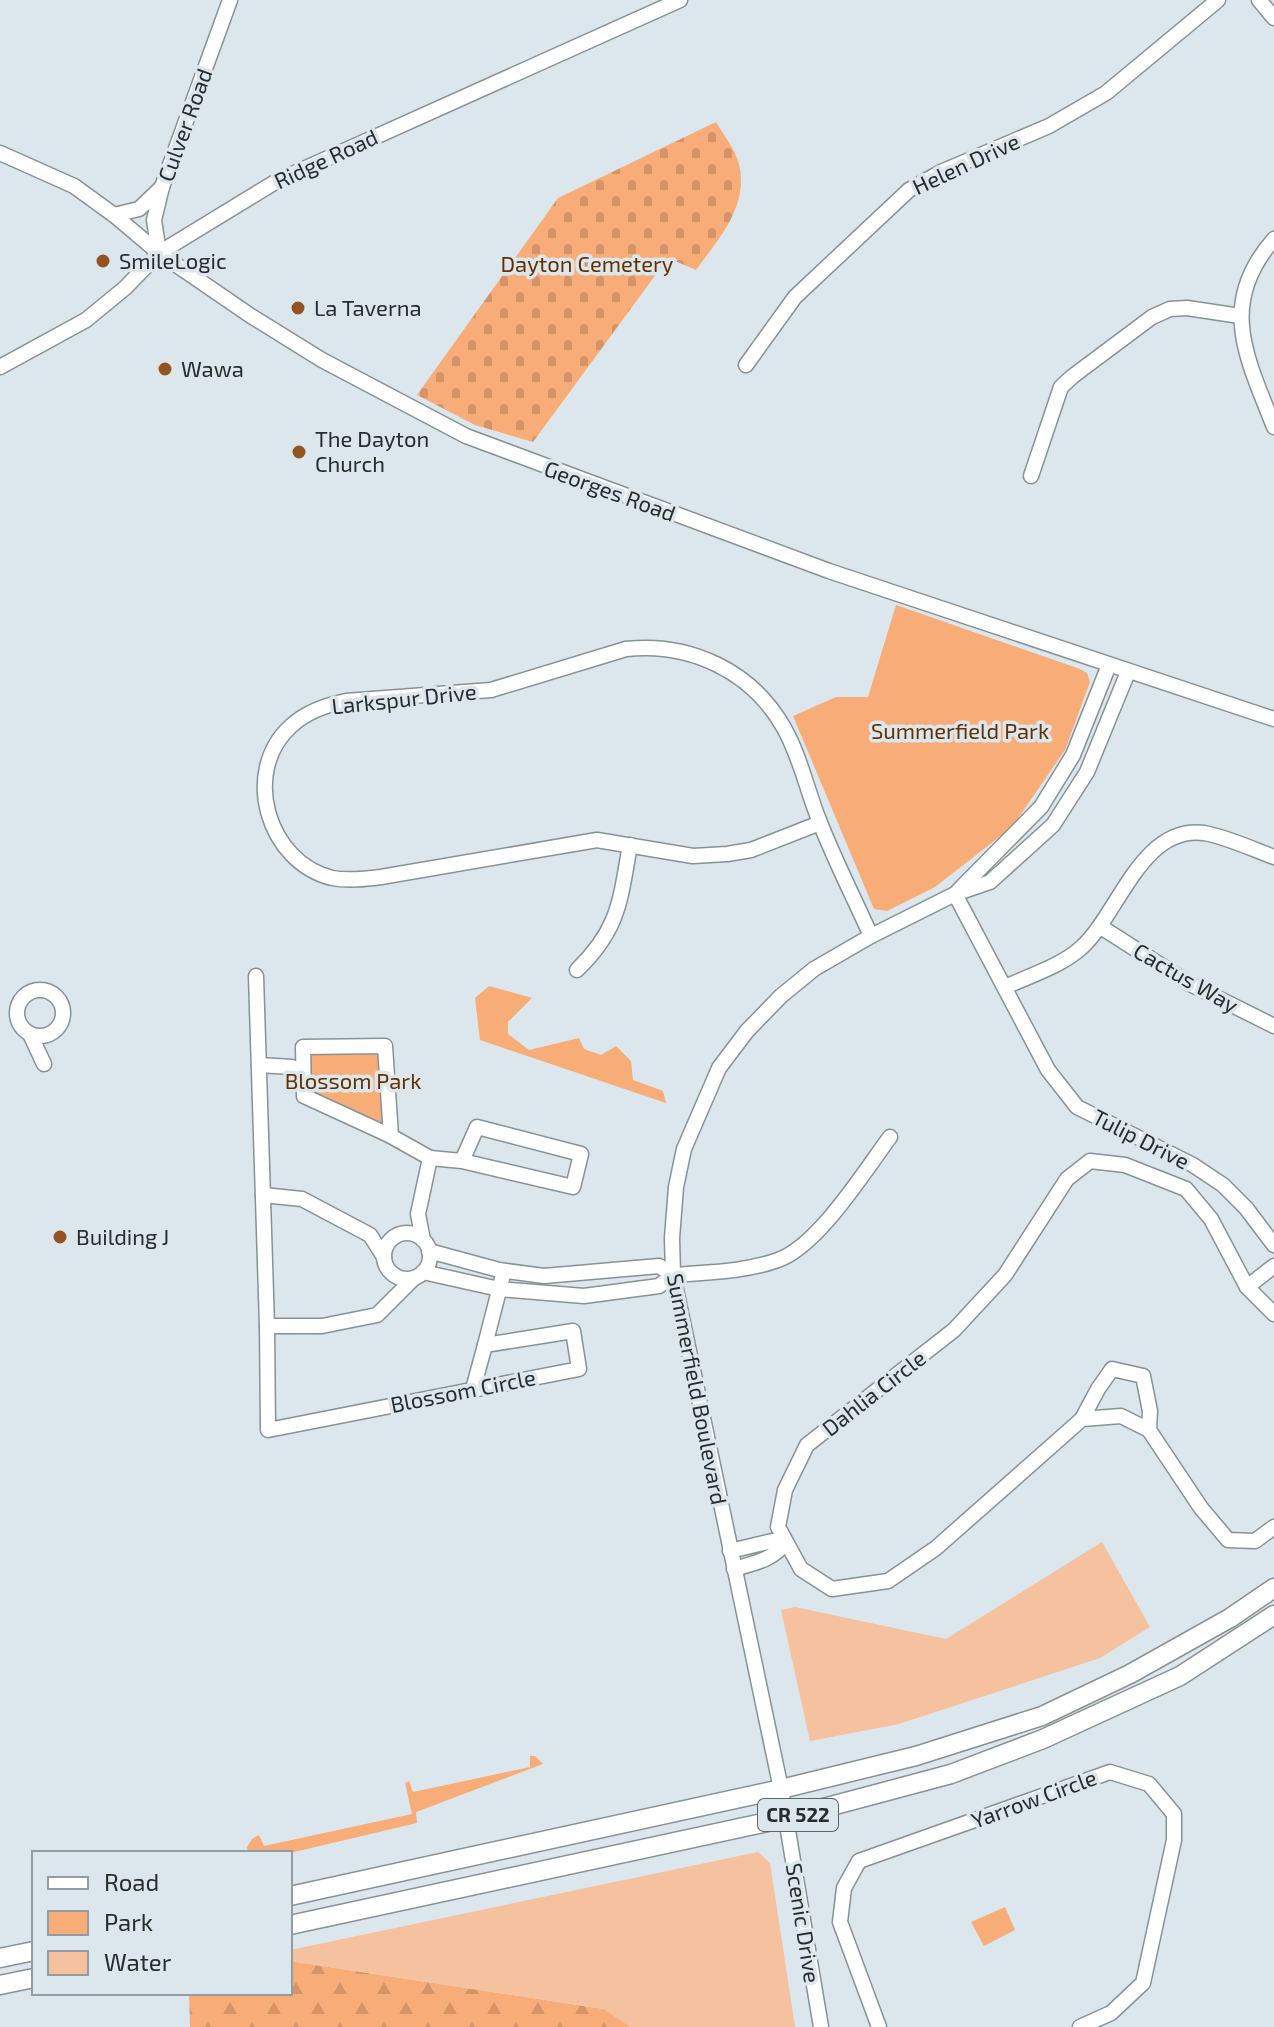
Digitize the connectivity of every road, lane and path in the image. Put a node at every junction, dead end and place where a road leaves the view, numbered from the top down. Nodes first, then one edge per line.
1 (230, 0) edge
2 (680, 0) edge
3 (1218, 0) edge
4 (1259, 0) edge
5 (1274, 18) edge
6 (0, 153) edge
7 (162, 187) junction
8 (114, 215) junction
9 (1274, 239) edge
10 (159, 253) junction
11 (1240, 316) junction
12 (746, 365) dead end
13 (0, 367) edge
14 (1274, 427) edge
15 (1031, 476) dead end
16 (1109, 665) junction
17 (1128, 672) junction
18 (1274, 719) edge
19 (820, 823) junction
20 (630, 845) junction
21 (1274, 857) edge
22 (955, 894) junction
23 (1101, 927) junction
24 (871, 936) junction
25 (577, 970) dead end
26 (256, 976) dead end
27 (1005, 987) junction
28 (0, 1006) edge
29 (16, 1009) junction
30 (1274, 1026) edge
31 (30, 1034) junction
32 (44, 1064) dead end
33 (259, 1065) junction
34 (302, 1079) junction
35 (389, 1135) junction
36 (890, 1137) dead end
37 (430, 1158) junction
38 (462, 1161) junction
39 (263, 1195) junction
40 (418, 1214) junction
41 (370, 1235) junction
42 (398, 1235) junction
43 (1274, 1245) edge
44 (426, 1246) junction
45 (384, 1257) junction
46 (1274, 1266) edge
47 (504, 1271) junction
48 (392, 1273) junction
49 (418, 1275) junction
50 (673, 1275) junction
51 (1247, 1287) junction
52 (499, 1289) junction
53 (394, 1298) junction
54 (1274, 1314) edge
55 (267, 1326) junction
56 (485, 1345) junction
57 (473, 1389) junction
58 (1082, 1419) junction
59 (1149, 1430) junction
60 (1274, 1527) edge
61 (786, 1542) junction
62 (730, 1551) junction
63 (734, 1569) junction
64 (1274, 1588) edge
65 (1274, 1615) edge
66 (781, 1789) junction
67 (786, 1818) junction
68 (292, 1896) edge
69 (292, 1925) edge
70 (32, 1951) edge
71 (0, 1958) edge
72 (32, 1978) edge
73 (0, 1985) edge
74 (821, 2027) edge
75 (879, 2027) edge
76 (1080, 2027) edge

1 - 7 street, Culver Road
2 - 10 street, Ridge Road
3 - 12 street, Helen Drive
4 - 5 street
6 - 8 street, Georges Road
7 - 8 street
7 - 10 street, Culver Road
8 - 10 street, Georges Road
9 - 11 street
10 - 13 street, Ridge Road
10 - 16 street, Georges Road
11 - 14 street
11 - 15 street
16 - 17 street, Georges Road
16 - 22 street, Summerfield Boulevard
17 - 18 street, Georges Road
17 - 22 street, Summerfield Boulevard
19 - 20 street, Larkspur Drive
19 - 20 street, Larkspur Drive
19 - 24 street, Larkspur Drive
20 - 25 street
21 - 23 street
22 - 24 street, Summerfield Boulevard
22 - 27 street, Tulip Drive
23 - 27 street
23 - 30 street, Cactus Way
24 - 50 street, Summerfield Boulevard
26 - 33 street, Blossom Circle
27 - 43 street, Tulip Drive
28 - 29 street
29 - 31 street
29 - 31 street
31 - 32 street
33 - 34 street
33 - 39 street, Blossom Circle
34 - 35 street
34 - 35 street
35 - 37 street
36 - 50 street
37 - 38 street
37 - 40 street
38 - 38 street
39 - 41 street
39 - 55 street, Blossom Circle
40 - 42 street
40 - 44 street
41 - 42 street
41 - 45 street
42 - 44 street
42 - 45 street
44 - 47 street
44 - 49 street
45 - 48 street
46 - 51 street
47 - 50 street
47 - 52 street, Blossom Circle
48 - 49 street
48 - 53 street
49 - 52 street
49 - 53 street
50 - 52 street
50 - 62 street, Summerfield Boulevard
51 - 54 street, Dahlia Circle
51 - 61 street, Dahlia Circle
52 - 56 street, Blossom Circle
53 - 55 street
55 - 57 street, Blossom Circle
56 - 57 street
56 - 57 street, Blossom Circle
58 - 59 street
58 - 59 street, Dahlia Circle
58 - 61 street, Dahlia Circle
59 - 60 street
61 - 62 street
61 - 63 street
62 - 63 street, Summerfield Boulevard
63 - 66 street, Summerfield Boulevard
64 - 66 main road, CR 522
65 - 67 main road, CR 522
66 - 67 street, Summerfield Boulevard
66 - 68 main road, CR 522
67 - 69 main road, CR 522
67 - 74 street, Scenic Drive
70 - 71 main road
72 - 73 main road
75 - 76 street, Yarrow Circle

